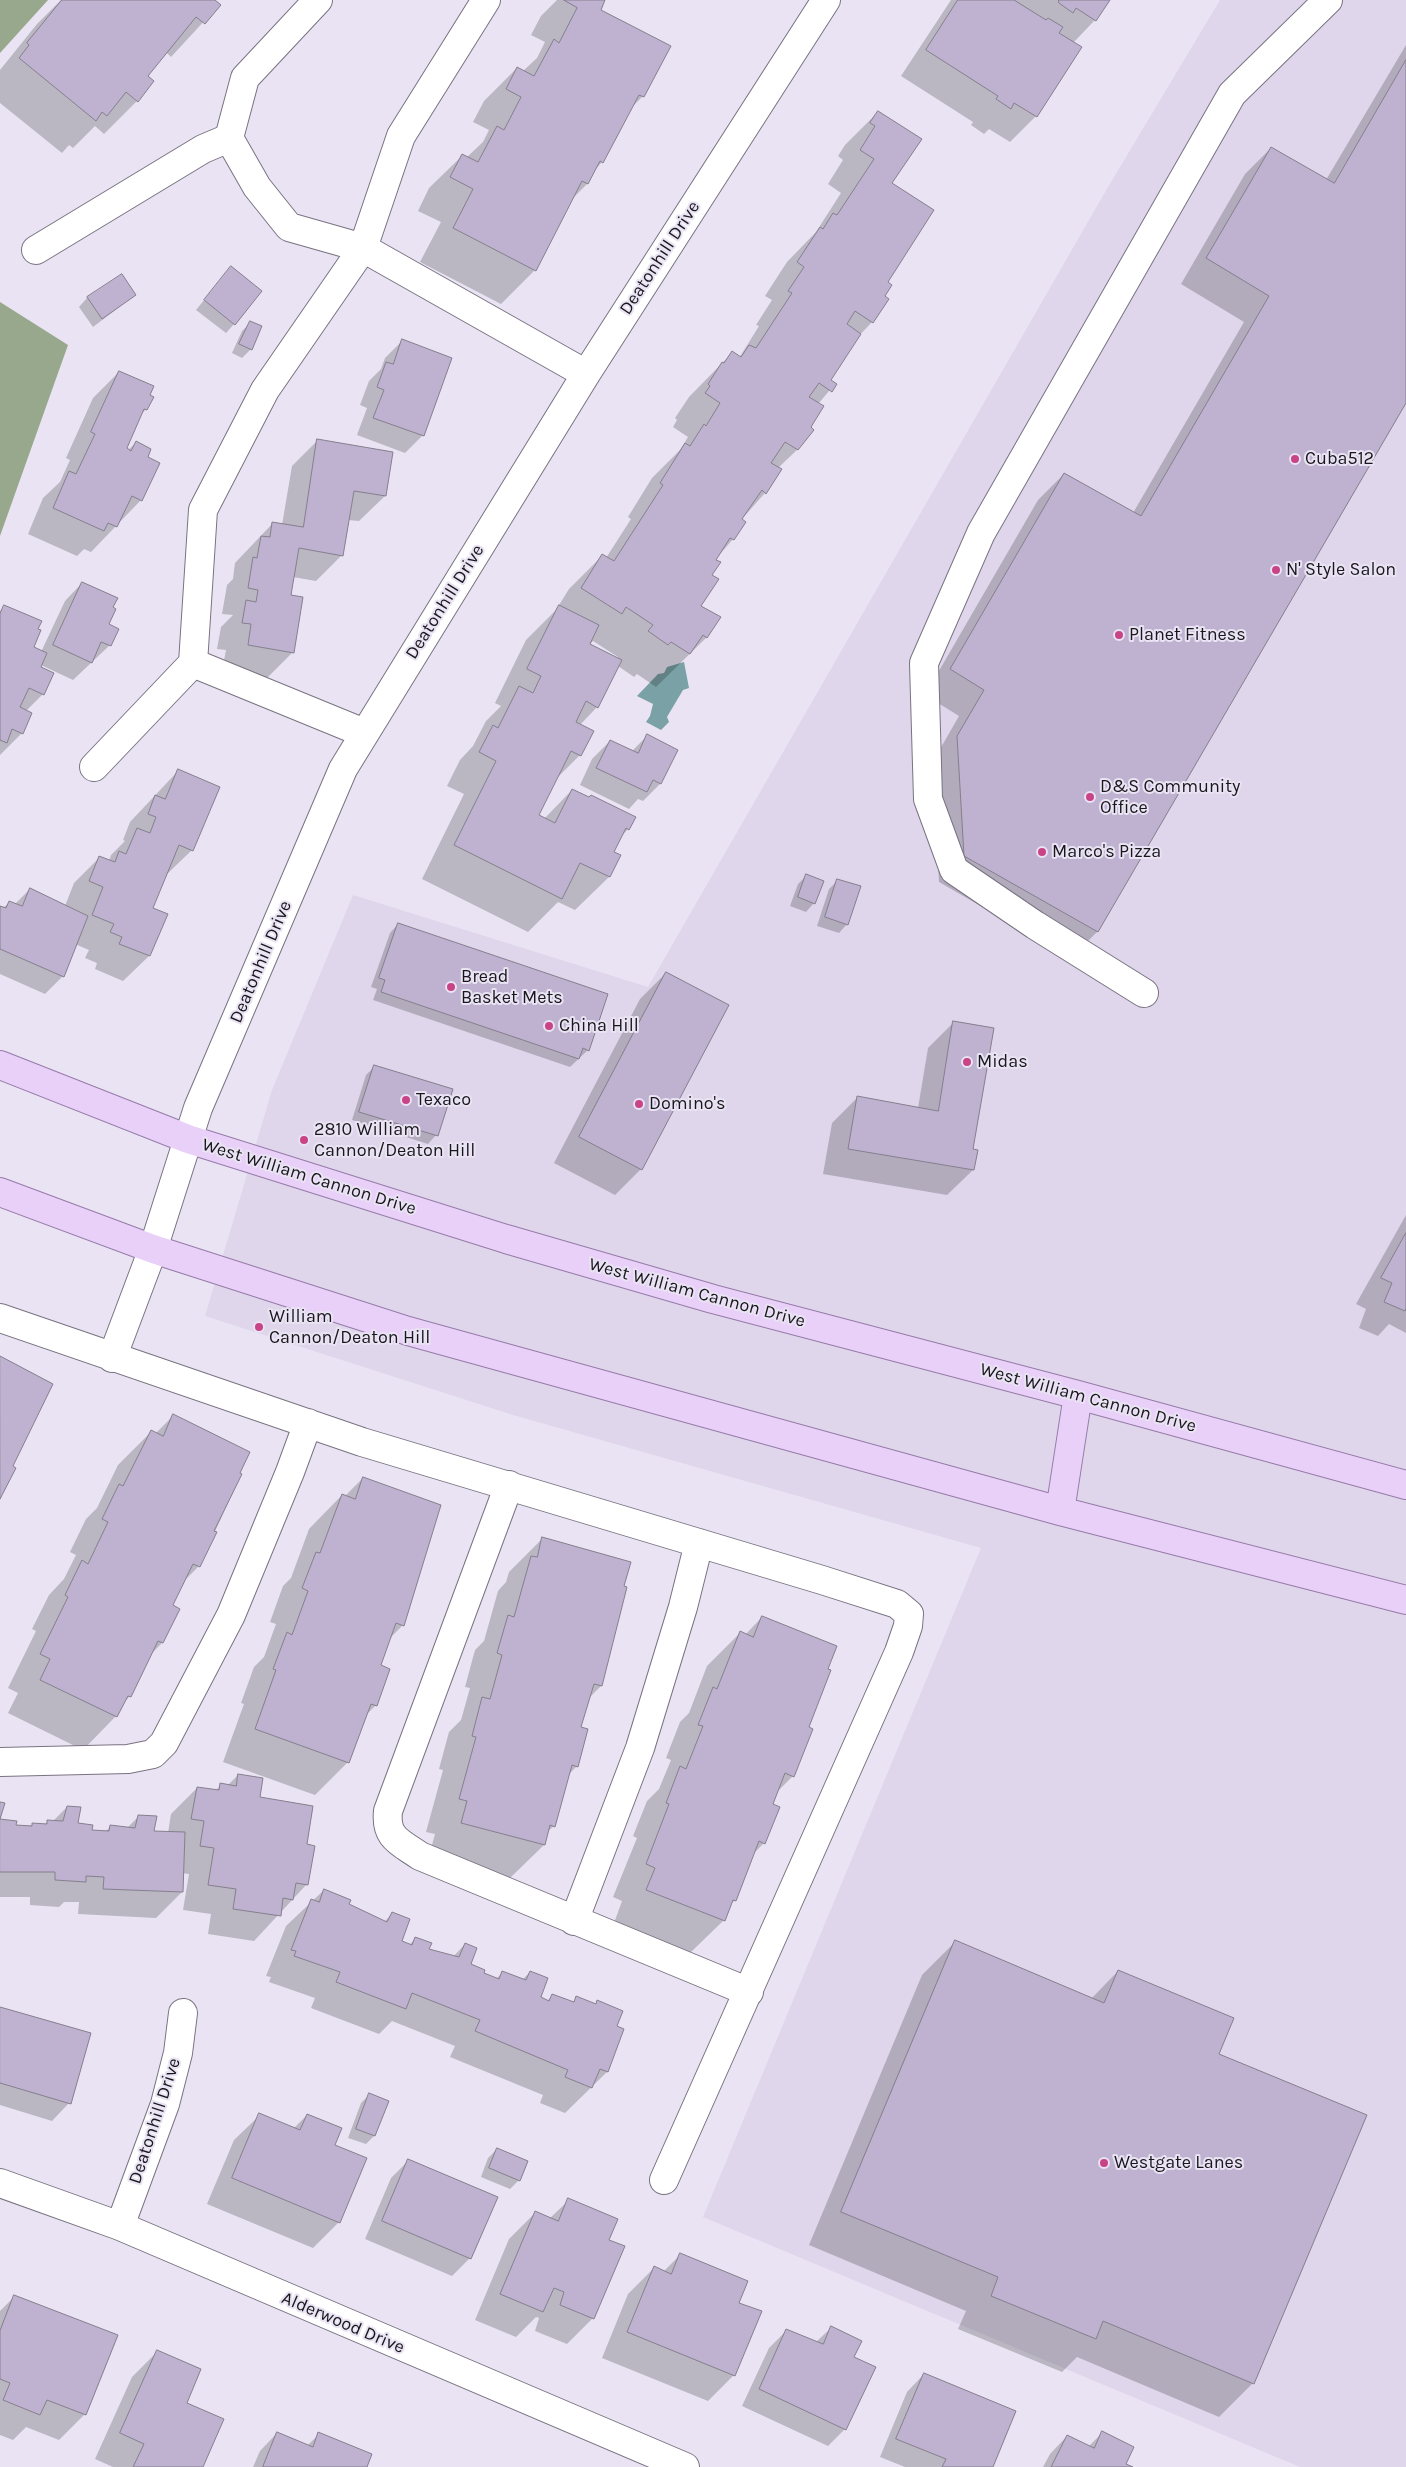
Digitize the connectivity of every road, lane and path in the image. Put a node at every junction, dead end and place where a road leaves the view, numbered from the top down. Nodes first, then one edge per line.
1 (318, 0) edge
2 (486, 0) edge
3 (826, 0) edge
4 (1328, 0) edge
5 (229, 138) junction
6 (363, 248) junction
7 (36, 250) dead end
8 (586, 374) junction
9 (193, 663) junction
10 (364, 733) junction
11 (94, 767) dead end
12 (1144, 993) dead end
13 (0, 1065) edge
14 (188, 1139) junction
15 (0, 1192) edge
16 (153, 1249) junction
17 (0, 1318) edge
18 (112, 1358) junction
19 (1078, 1395) junction
20 (308, 1423) junction
21 (509, 1485) junction
22 (1406, 1485) edge
23 (1060, 1511) junction
24 (699, 1542) junction
25 (1406, 1600) edge
26 (0, 1762) edge
27 (574, 1921) junction
28 (749, 1992) junction
29 (183, 2013) dead end
30 (664, 2180) dead end
31 (0, 2183) edge
32 (120, 2226) junction
33 (685, 2467) edge

1 - 5 street
2 - 6 street
3 - 8 street, Deatonhill Drive
4 - 12 street
5 - 6 street
5 - 7 street
6 - 8 street
6 - 9 street
8 - 10 street, Deatonhill Drive
9 - 10 street
9 - 11 street
10 - 14 street, Deatonhill Drive
13 - 14 main road, West William Cannon Drive
14 - 16 street, Deatonhill Drive
14 - 19 main road, West William Cannon Drive
15 - 16 main road
16 - 18 street, Deatonhill Drive
16 - 23 main road
17 - 18 street
18 - 20 street
19 - 22 main road, West William Cannon Drive
19 - 23 main road
20 - 21 street
20 - 26 street
21 - 24 street
21 - 27 street
23 - 25 main road
24 - 27 street
24 - 28 street
27 - 28 street
28 - 30 street
29 - 32 street, Deatonhill Drive
31 - 32 street, Alderwood Drive
32 - 33 street, Alderwood Drive

